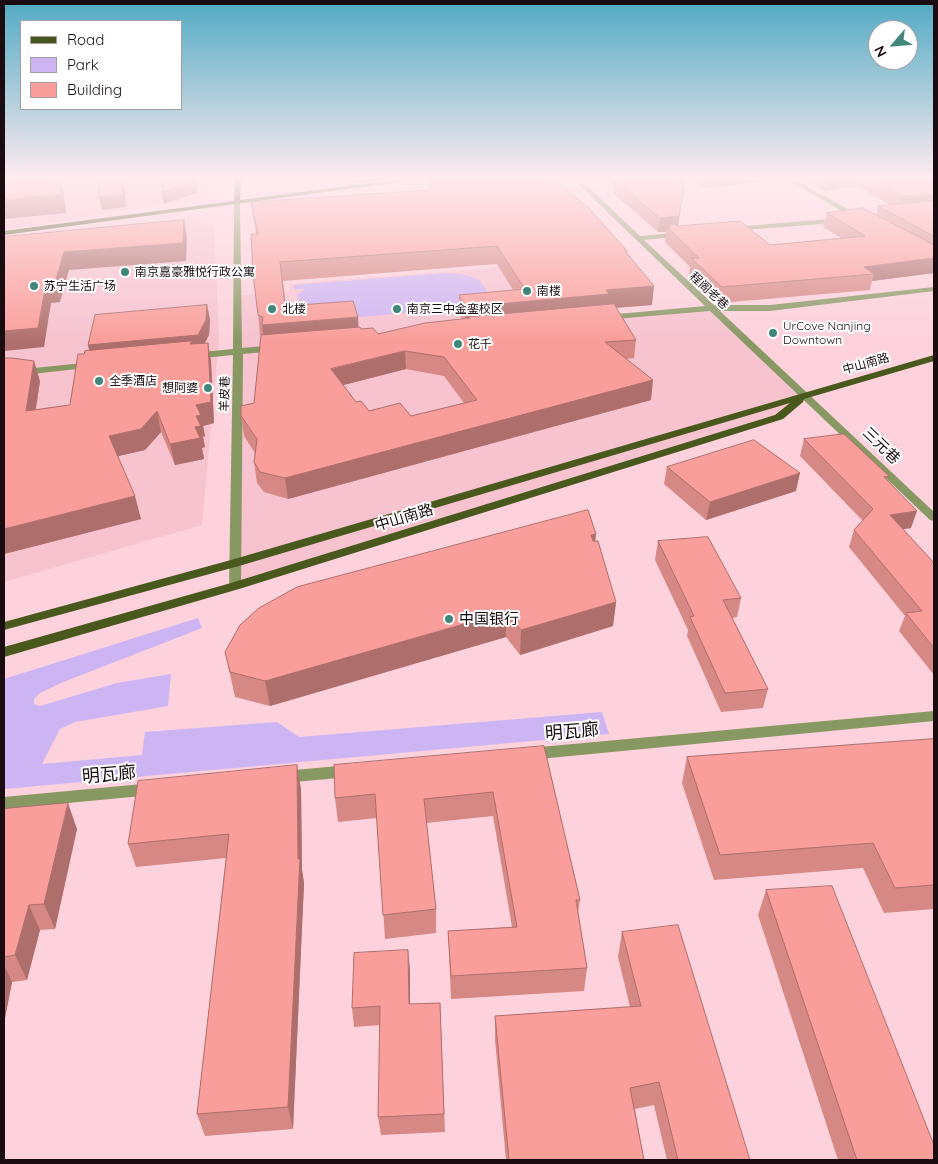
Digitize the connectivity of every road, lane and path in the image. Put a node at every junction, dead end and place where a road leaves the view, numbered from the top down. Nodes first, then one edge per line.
1 (236, 233) edge
2 (633, 233) edge
3 (692, 233) edge
4 (638, 238) junction
5 (934, 289) edge
6 (710, 308) junction
7 (594, 319) edge
8 (287, 347) edge
9 (238, 351) junction
10 (180, 357) edge
11 (934, 358) edge
12 (102, 364) edge
13 (4, 374) edge
14 (806, 396) junction
15 (934, 517) edge
16 (235, 564) junction
17 (235, 586) junction
18 (4, 627) edge
19 (4, 652) edge
20 (934, 716) edge
21 (518, 755) edge
22 (360, 770) edge
23 (271, 778) edge
24 (172, 788) edge
25 (4, 803) edge

1 - 9 street, 羊皮巷
2 - 4 street, 程阁老巷
3 - 4 street
4 - 6 street, 程阁老巷
5 - 6 street
6 - 7 street
6 - 14 street, 程阁老巷
8 - 9 street
9 - 10 street
9 - 16 street, 羊皮巷
11 - 14 street
12 - 13 street
14 - 15 street, 三元巷
14 - 16 street
14 - 17 main road, 中山南路
16 - 17 street, 羊皮巷
16 - 18 main road
17 - 19 main road, 中山南路
20 - 21 street, 明瓦廊
22 - 23 street
24 - 25 street, 明瓦廊

